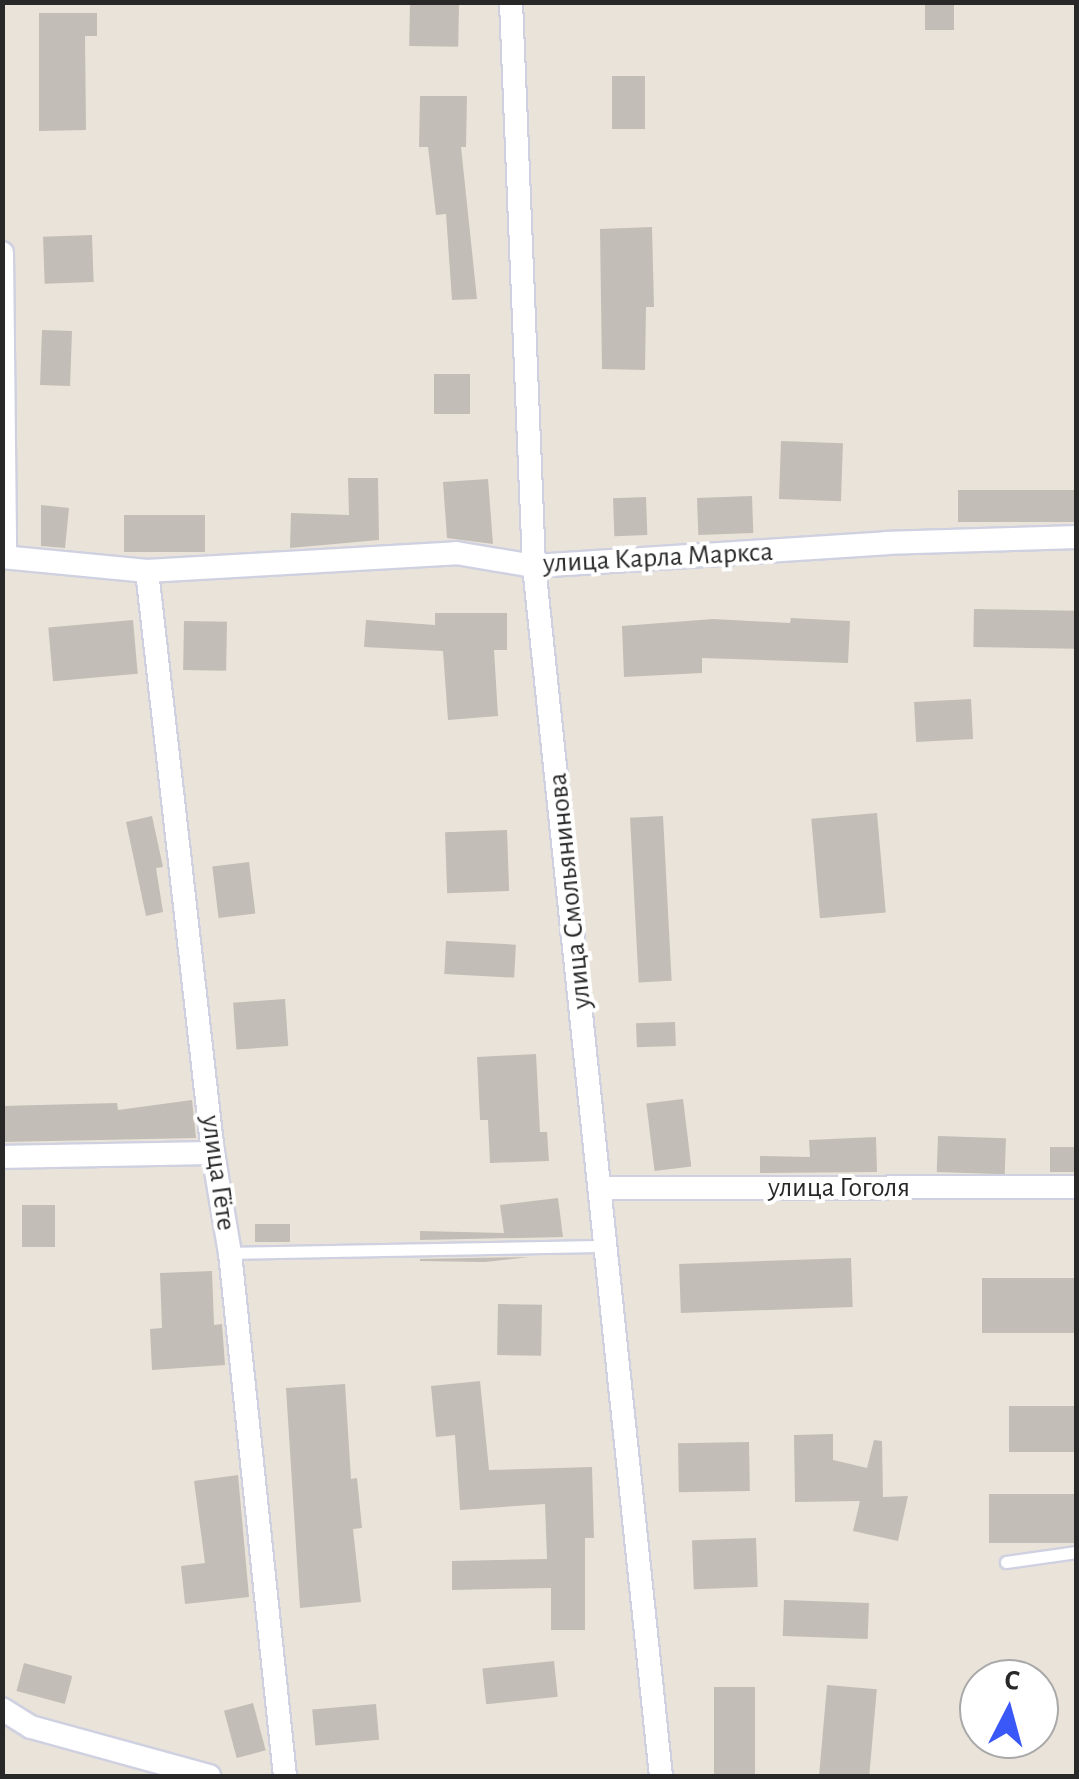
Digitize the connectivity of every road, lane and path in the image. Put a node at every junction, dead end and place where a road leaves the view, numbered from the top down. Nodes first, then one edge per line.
1 (511, 2) edge
2 (2, 253) edge
3 (1076, 538) edge
4 (4, 557) edge
5 (534, 566) junction
6 (147, 571) junction
7 (213, 1153) junction
8 (2, 1156) edge
9 (1076, 1187) edge
10 (602, 1188) junction
11 (608, 1246) junction
12 (230, 1253) junction
13 (1076, 1552) edge
14 (1006, 1562) dead end
15 (2, 1709) edge
16 (210, 1776) edge
17 (285, 1776) edge
18 (660, 1776) edge

1 - 5 street, улица Смольянинова
2 - 4 street
3 - 5 street, улица Карла Маркса
4 - 6 street, улица Карла Маркса
5 - 6 street, улица Карла Маркса
5 - 10 street, улица Смольянинова
6 - 7 street, улица Гёте
7 - 8 street
7 - 12 street, улица Гёте
9 - 10 street, улица Гоголя
10 - 11 street, улица Смольянинова
11 - 12 lane
11 - 18 street, улица Смольянинова
12 - 17 street, улица Гёте
13 - 14 lane
15 - 16 street

